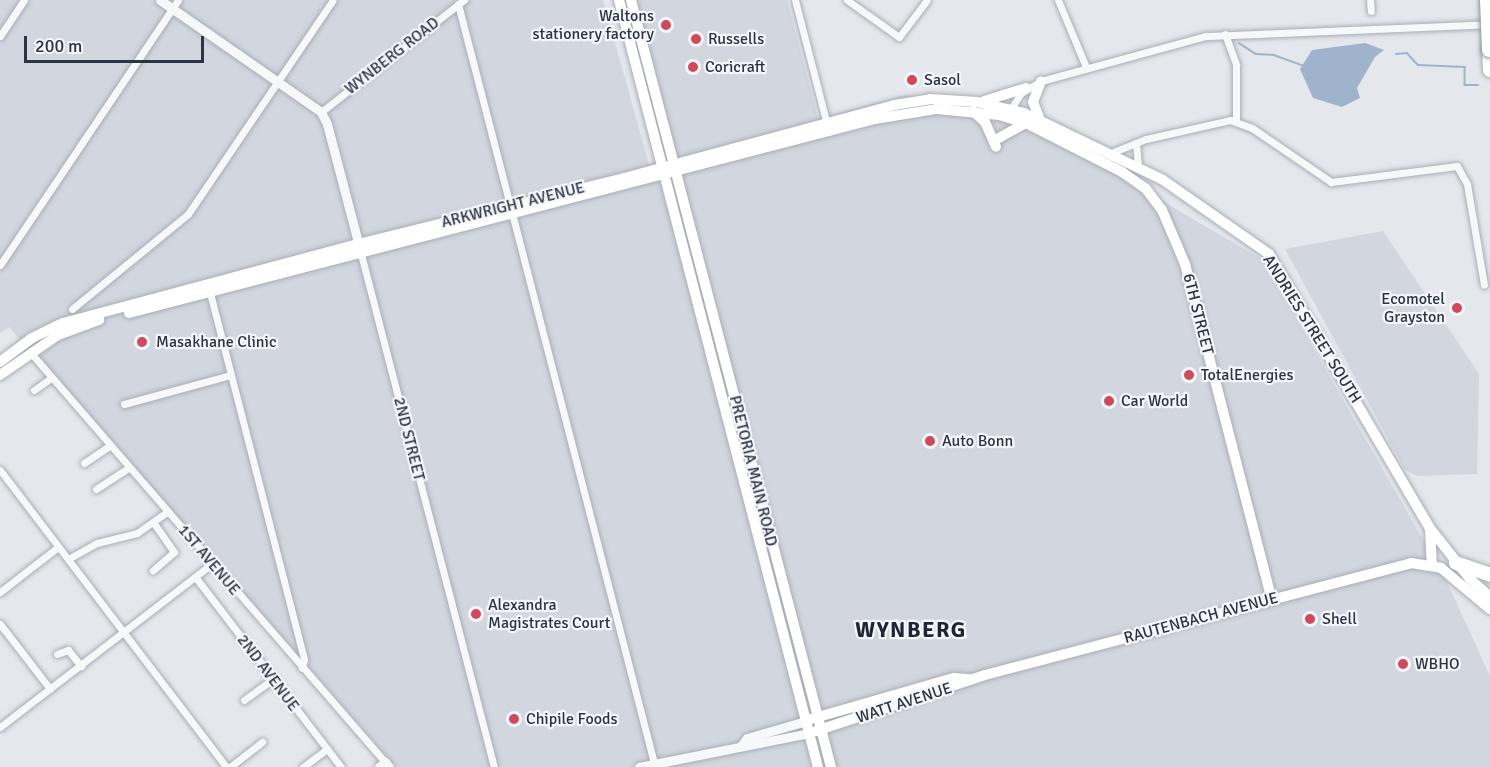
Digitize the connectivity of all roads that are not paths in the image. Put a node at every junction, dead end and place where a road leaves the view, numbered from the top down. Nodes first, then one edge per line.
1 (24, 0) edge
2 (160, 0) edge
3 (333, 0) edge
4 (619, 0) edge
5 (631, 0) edge
6 (795, 0) edge
7 (847, 0) edge
8 (927, 0) edge
9 (1058, 0) edge
10 (1370, 0) edge
11 (1487, 0) edge
12 (461, 2) edge
13 (175, 4) edge
14 (1371, 11) dead end
15 (1490, 24) edge
16 (1225, 34) junction
17 (0, 36) edge
18 (1086, 67) junction
19 (1490, 70) edge
20 (279, 80) junction
21 (1041, 81) junction
22 (1026, 88) junction
23 (975, 106) junction
24 (321, 112) junction
25 (1009, 113) junction
26 (1040, 120) junction
27 (1236, 120) junction
28 (1026, 123) junction
29 (827, 127) junction
30 (1136, 143) junction
31 (1111, 153) junction
32 (1138, 166) junction
33 (675, 169) junction
34 (691, 169) junction
35 (663, 172) junction
36 (649, 180) junction
37 (681, 191) junction
38 (669, 194) junction
39 (510, 210) junction
40 (360, 249) junction
41 (0, 265) edge
42 (1484, 285) dead end
43 (209, 289) junction
44 (72, 309) dead end
45 (26, 348) junction
46 (0, 362) edge
47 (0, 375) edge
48 (231, 375) junction
49 (51, 378) junction
50 (34, 390) dead end
51 (124, 404) dead end
52 (109, 446) junction
53 (84, 463) dead end
54 (128, 468) junction
55 (1, 474) edge
56 (96, 489) dead end
57 (168, 511) junction
58 (153, 522) junction
59 (1430, 527) junction
60 (58, 546) junction
61 (68, 559) junction
62 (1456, 563) junction
63 (212, 564) junction
64 (1432, 564) junction
65 (153, 570) dead end
66 (1490, 574) edge
67 (196, 578) junction
68 (0, 592) edge
69 (1490, 597) edge
70 (1272, 600) junction
71 (1490, 609) edge
72 (0, 624) edge
73 (124, 633) junction
74 (57, 654) dead end
75 (81, 666) junction
76 (302, 668) junction
77 (273, 679) junction
78 (970, 679) joint
79 (50, 689) junction
80 (244, 700) dead end
81 (902, 700) junction
82 (811, 719) junction
83 (0, 727) edge
84 (820, 730) junction
85 (809, 733) junction
86 (262, 742) dead end
87 (741, 746) junction
88 (327, 749) junction
89 (384, 765) edge
90 (660, 765) edge
91 (228, 767) edge
92 (303, 767) edge
93 (341, 767) edge
94 (494, 767) edge
95 (639, 767) edge
96 (818, 767) edge
97 (831, 767) edge

1 - 17 street
2 - 13 street
3 - 20 street
4 - 35 main road, PRETORIA MAIN ROAD
5 - 33 main road, PRETORIA MAIN ROAD
6 - 29 street
7 - 8 street
9 - 18 street
10 - 14 street
11 - 19 highway, bridge
12 - 24 street, WYNBERG ROAD
12 - 39 street
13 - 20 street
13 - 41 street
15 - 16 street
16 - 18 street
16 - 27 street
18 - 21 street
20 - 24 street
20 - 44 street
21 - 22 street
21 - 26 main road
22 - 23 main road
22 - 25 street
23 - 25 main road, ARKWRIGHT AVENUE
23 - 28 main road
23 - 29 main road, ARKWRIGHT AVENUE
24 - 40 street, 2ND STREET
25 - 26 main road, ANDRIES STREET SOUTH
25 - 28 main road, 6TH STREET
26 - 31 main road, ANDRIES STREET SOUTH
27 - 30 street
27 - 42 street
28 - 70 main road, 6TH STREET
29 - 33 main road, ARKWRIGHT AVENUE
29 - 34 main road, ARKWRIGHT AVENUE
30 - 31 street
30 - 32 street
31 - 32 main road, ANDRIES STREET SOUTH
32 - 59 main road, ANDRIES STREET SOUTH
33 - 34 main road, ARKWRIGHT AVENUE
33 - 35 main road, ARKWRIGHT AVENUE
33 - 37 main road, PRETORIA MAIN ROAD
34 - 37 main road
35 - 36 main road, ARKWRIGHT AVENUE
35 - 38 main road, PRETORIA MAIN ROAD
35 - 39 main road, ARKWRIGHT AVENUE
36 - 38 main road
36 - 39 main road, ARKWRIGHT AVENUE
37 - 82 main road, PRETORIA MAIN ROAD
38 - 82 main road, PRETORIA MAIN ROAD
39 - 40 main road, ARKWRIGHT AVENUE
39 - 90 street
40 - 43 main road, ARKWRIGHT AVENUE
40 - 94 street, 2ND STREET
43 - 45 main road, ARKWRIGHT AVENUE
43 - 48 street
45 - 46 main road
45 - 47 main road
45 - 49 street, 1ST AVENUE
48 - 51 street
48 - 76 street
49 - 50 street
49 - 52 street, 1ST AVENUE
52 - 53 street
52 - 54 street, 1ST AVENUE
54 - 56 street
54 - 57 street, 1ST AVENUE
55 - 60 street
57 - 58 street
57 - 63 street, 1ST AVENUE
58 - 61 street
58 - 65 street
59 - 62 main road, ANDRIES STREET SOUTH
59 - 64 main road
60 - 61 street
60 - 68 street
61 - 73 street
62 - 66 highway
62 - 69 main road, ANDRIES STREET SOUTH
63 - 67 street
63 - 76 street, 1ST AVENUE
64 - 70 main road, RAUTENBACH AVENUE
64 - 71 main road
67 - 73 street
67 - 77 street, 2ND AVENUE
70 - 78 main road, RAUTENBACH AVENUE
72 - 79 street
73 - 75 street
73 - 91 street
74 - 75 street
75 - 79 street
76 - 89 street, 1ST AVENUE
77 - 80 street
77 - 88 street, 2ND AVENUE
78 - 81 main road, WATT AVENUE
79 - 83 street
81 - 82 main road, WATT AVENUE
81 - 84 main road, WATT AVENUE
82 - 84 main road, PRETORIA MAIN ROAD
82 - 85 main road, PRETORIA MAIN ROAD
82 - 87 street, WATT AVENUE
84 - 85 main road, WATT AVENUE
84 - 97 main road, PRETORIA MAIN ROAD
85 - 87 street, WATT AVENUE
85 - 96 main road, PRETORIA MAIN ROAD
86 - 91 street
87 - 90 street, WATT AVENUE
88 - 92 street
88 - 93 street, 2ND AVENUE
90 - 95 street, WATT AVENUE

